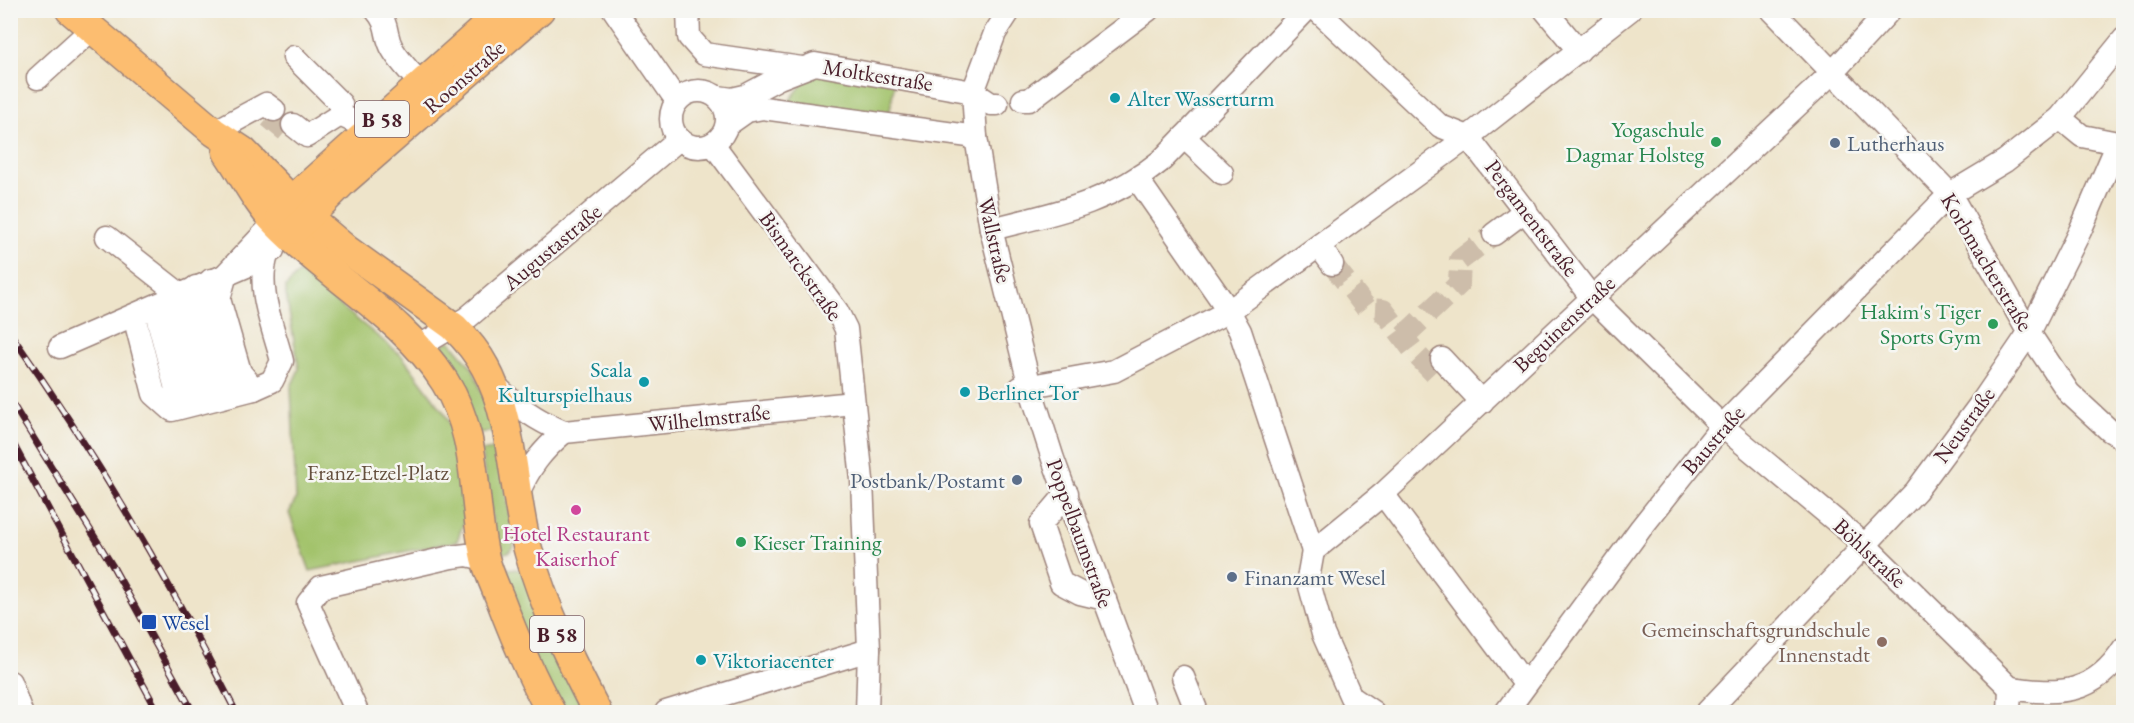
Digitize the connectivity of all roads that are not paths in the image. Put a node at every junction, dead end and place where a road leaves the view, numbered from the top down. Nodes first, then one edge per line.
1 (376, 10) edge
2 (504, 10) edge
3 (540, 10) edge
4 (614, 10) edge
5 (633, 10) edge
6 (688, 10) edge
7 (1010, 10) edge
8 (1148, 10) edge
9 (1306, 10) edge
10 (1317, 10) edge
11 (1545, 10) edge
12 (1630, 10) edge
13 (1772, 10) edge
14 (1890, 10) edge
15 (85, 18) edge
16 (2124, 39) edge
17 (1579, 51) junction
18 (294, 57) dead end
19 (803, 68) junction
20 (1833, 72) junction
21 (38, 78) dead end
22 (421, 84) junction
23 (973, 92) junction
24 (682, 97) junction
25 (718, 97) junction
26 (1023, 100) dead end
27 (997, 104) dead end
28 (267, 112) dead end
29 (340, 115) junction
30 (2060, 118) junction
31 (727, 125) junction
32 (370, 129) junction
33 (296, 131) dead end
34 (214, 132) junction
35 (976, 137) junction
36 (1184, 137) junction
37 (1468, 137) junction
38 (680, 139) junction
39 (713, 144) junction
40 (1222, 173) dead end
41 (1138, 180) junction
42 (1950, 194) junction
43 (1526, 210) junction
44 (291, 219) junction
45 (991, 229) junction
46 (1494, 234) tunnel mouth
47 (107, 237) dead end
48 (267, 255) junction
49 (196, 288) junction
50 (264, 295) junction
51 (1592, 298) junction
52 (1229, 311) junction
53 (134, 316) junction
54 (454, 327) junction
55 (2029, 333) junction
56 (60, 347) dead end
57 (418, 347) junction
58 (1440, 369) tunnel mouth
59 (491, 381) junction
60 (1025, 388) junction
61 (221, 397) junction
62 (853, 403) junction
63 (1477, 407) junction
64 (1722, 426) junction
65 (564, 432) junction
66 (2124, 439) edge
67 (1067, 493) junction
68 (518, 494) junction
69 (1383, 494) junction
70 (1866, 546) junction
71 (528, 550) junction
72 (1313, 551) junction
73 (485, 558) junction
74 (1105, 599) junction
75 (2124, 648) edge
76 (869, 650) junction
77 (1183, 677) dead end
78 (10, 682) edge
79 (1525, 684) junction
80 (2010, 688) junction
81 (2044, 703) edge
82 (21, 712) edge
83 (357, 712) edge
84 (551, 712) edge
85 (597, 712) edge
86 (666, 712) edge
87 (867, 712) edge
88 (1146, 712) edge
89 (1197, 712) edge
90 (1373, 712) edge
91 (1506, 712) edge
92 (1707, 712) edge
93 (2009, 712) edge

1 - 22 street
2 - 22 main road, B 58
3 - 44 main road, Roonstraße / B 58
4 - 24 street
5 - 24 street
6 - 19 street
7 - 23 street
8 - 26 street
9 - 36 street
10 - 37 street
11 - 17 street
12 - 17 street
13 - 20 street, Korbmacherstraße
14 - 20 street, Beguinenstraße
15 - 21 street
15 - 34 main road
16 - 30 street, Baustraße
17 - 37 street
18 - 29 street
19 - 23 street, Moltkestraße
19 - 25 street, Moltkestraße
20 - 42 street, Korbmacherstraße
20 - 51 street, Beguinenstraße
22 - 32 main road, B 58
23 - 27 street, Moltkestraße
23 - 35 street, Wallstraße
24 - 25 street
24 - 38 street
25 - 31 street
28 - 34 street
29 - 32 street
29 - 33 street
30 - 42 street, Baustraße
30 - 55 street, Neustraße
31 - 35 street
31 - 39 street
32 - 44 main road, B 58
34 - 44 main road
35 - 45 street, Wallstraße
36 - 40 street
36 - 41 street
37 - 43 street, Pergamentstraße
37 - 52 street
38 - 39 street
38 - 54 street, Augustastraße
39 - 62 street, Bismarckstraße
41 - 45 street
41 - 52 street
42 - 55 street, Korbmacherstraße
42 - 64 street, Baustraße
43 - 46 street
43 - 51 street, Pergamentstraße
44 - 48 street
44 - 49 street
44 - 54 main road, B 58
44 - 57 main road, B 58
45 - 60 street, Wallstraße
47 - 49 street
48 - 49 street
48 - 50 street
49 - 50 street
49 - 53 street
49 - 61 street
49 - 61 street
49 - 61 street
50 - 61 street
51 - 63 street, Beguinenstraße
51 - 64 street, Pergamentstraße
52 - 60 street
52 - 72 street
53 - 56 street
53 - 61 street
54 - 57 street, Augustastraße
54 - 59 main road, B 58
55 - 66 street, Korbmacherstraße
55 - 70 street, Neustraße
57 - 73 main road, B 58
58 - 63 street
59 - 65 street
59 - 68 main road, B 58
60 - 67 street, Poppelbaumstraße
62 - 65 street, Wilhelmstraße
62 - 76 street, Bismarckstraße
63 - 69 street, Beguinenstraße
64 - 70 street, Böhlstraße
64 - 79 street, Baustraße
65 - 68 street
67 - 74 street, Poppelbaumstraße
67 - 74 street
68 - 71 main road, B 58
69 - 72 street, Beguinenstraße
69 - 79 street
70 - 80 street, Böhlstraße
70 - 92 street, Neustraße
71 - 73 main road
71 - 85 main road, B 58
72 - 90 street
73 - 83 street
73 - 84 main road, B 58
74 - 88 street, Poppelbaumstraße
75 - 81 street
76 - 86 street
76 - 87 street, Bismarckstraße
77 - 89 street
78 - 82 street
79 - 91 street, Baustraße
80 - 81 street
80 - 93 street

